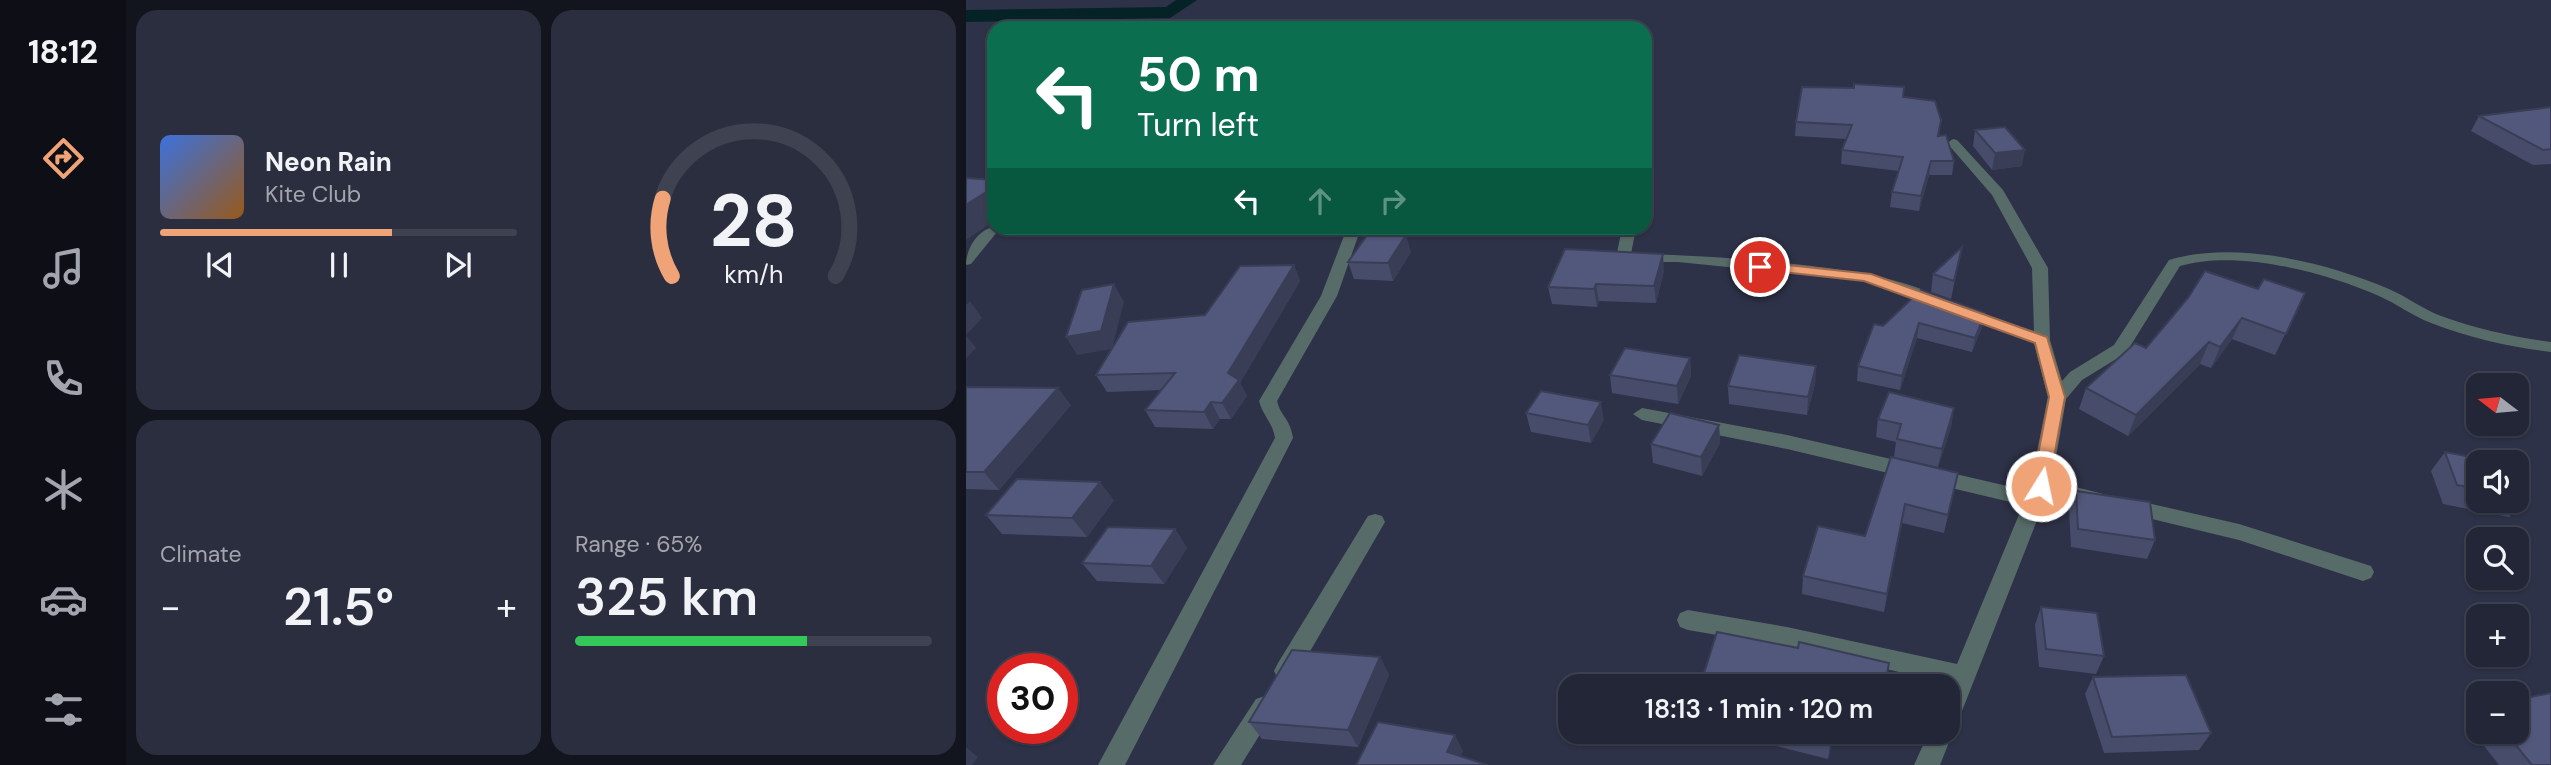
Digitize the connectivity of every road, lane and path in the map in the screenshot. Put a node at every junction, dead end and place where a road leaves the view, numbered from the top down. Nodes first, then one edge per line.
1 (1953, 143) dead end
2 (988, 235) edge
3 (1351, 235) edge
4 (1628, 235) edge
5 (966, 261) edge
6 (2042, 340) junction
7 (2551, 347) edge
8 (2057, 397) junction
9 (1642, 414) dead end
10 (2039, 493) junction
11 (1375, 522) dead end
12 (2362, 572) dead end
13 (1688, 620) dead end
14 (1965, 676) junction
15 (1960, 688) edge
16 (1936, 744) edge
17 (1111, 765) edge
18 (1226, 765) edge
19 (1927, 765) edge

1 - 6 street
2 - 5 street
3 - 17 street
4 - 6 street
6 - 8 street
7 - 8 street
8 - 10 street
9 - 10 street
10 - 12 street
10 - 14 street
11 - 18 street
13 - 14 street
14 - 15 street
16 - 19 street

